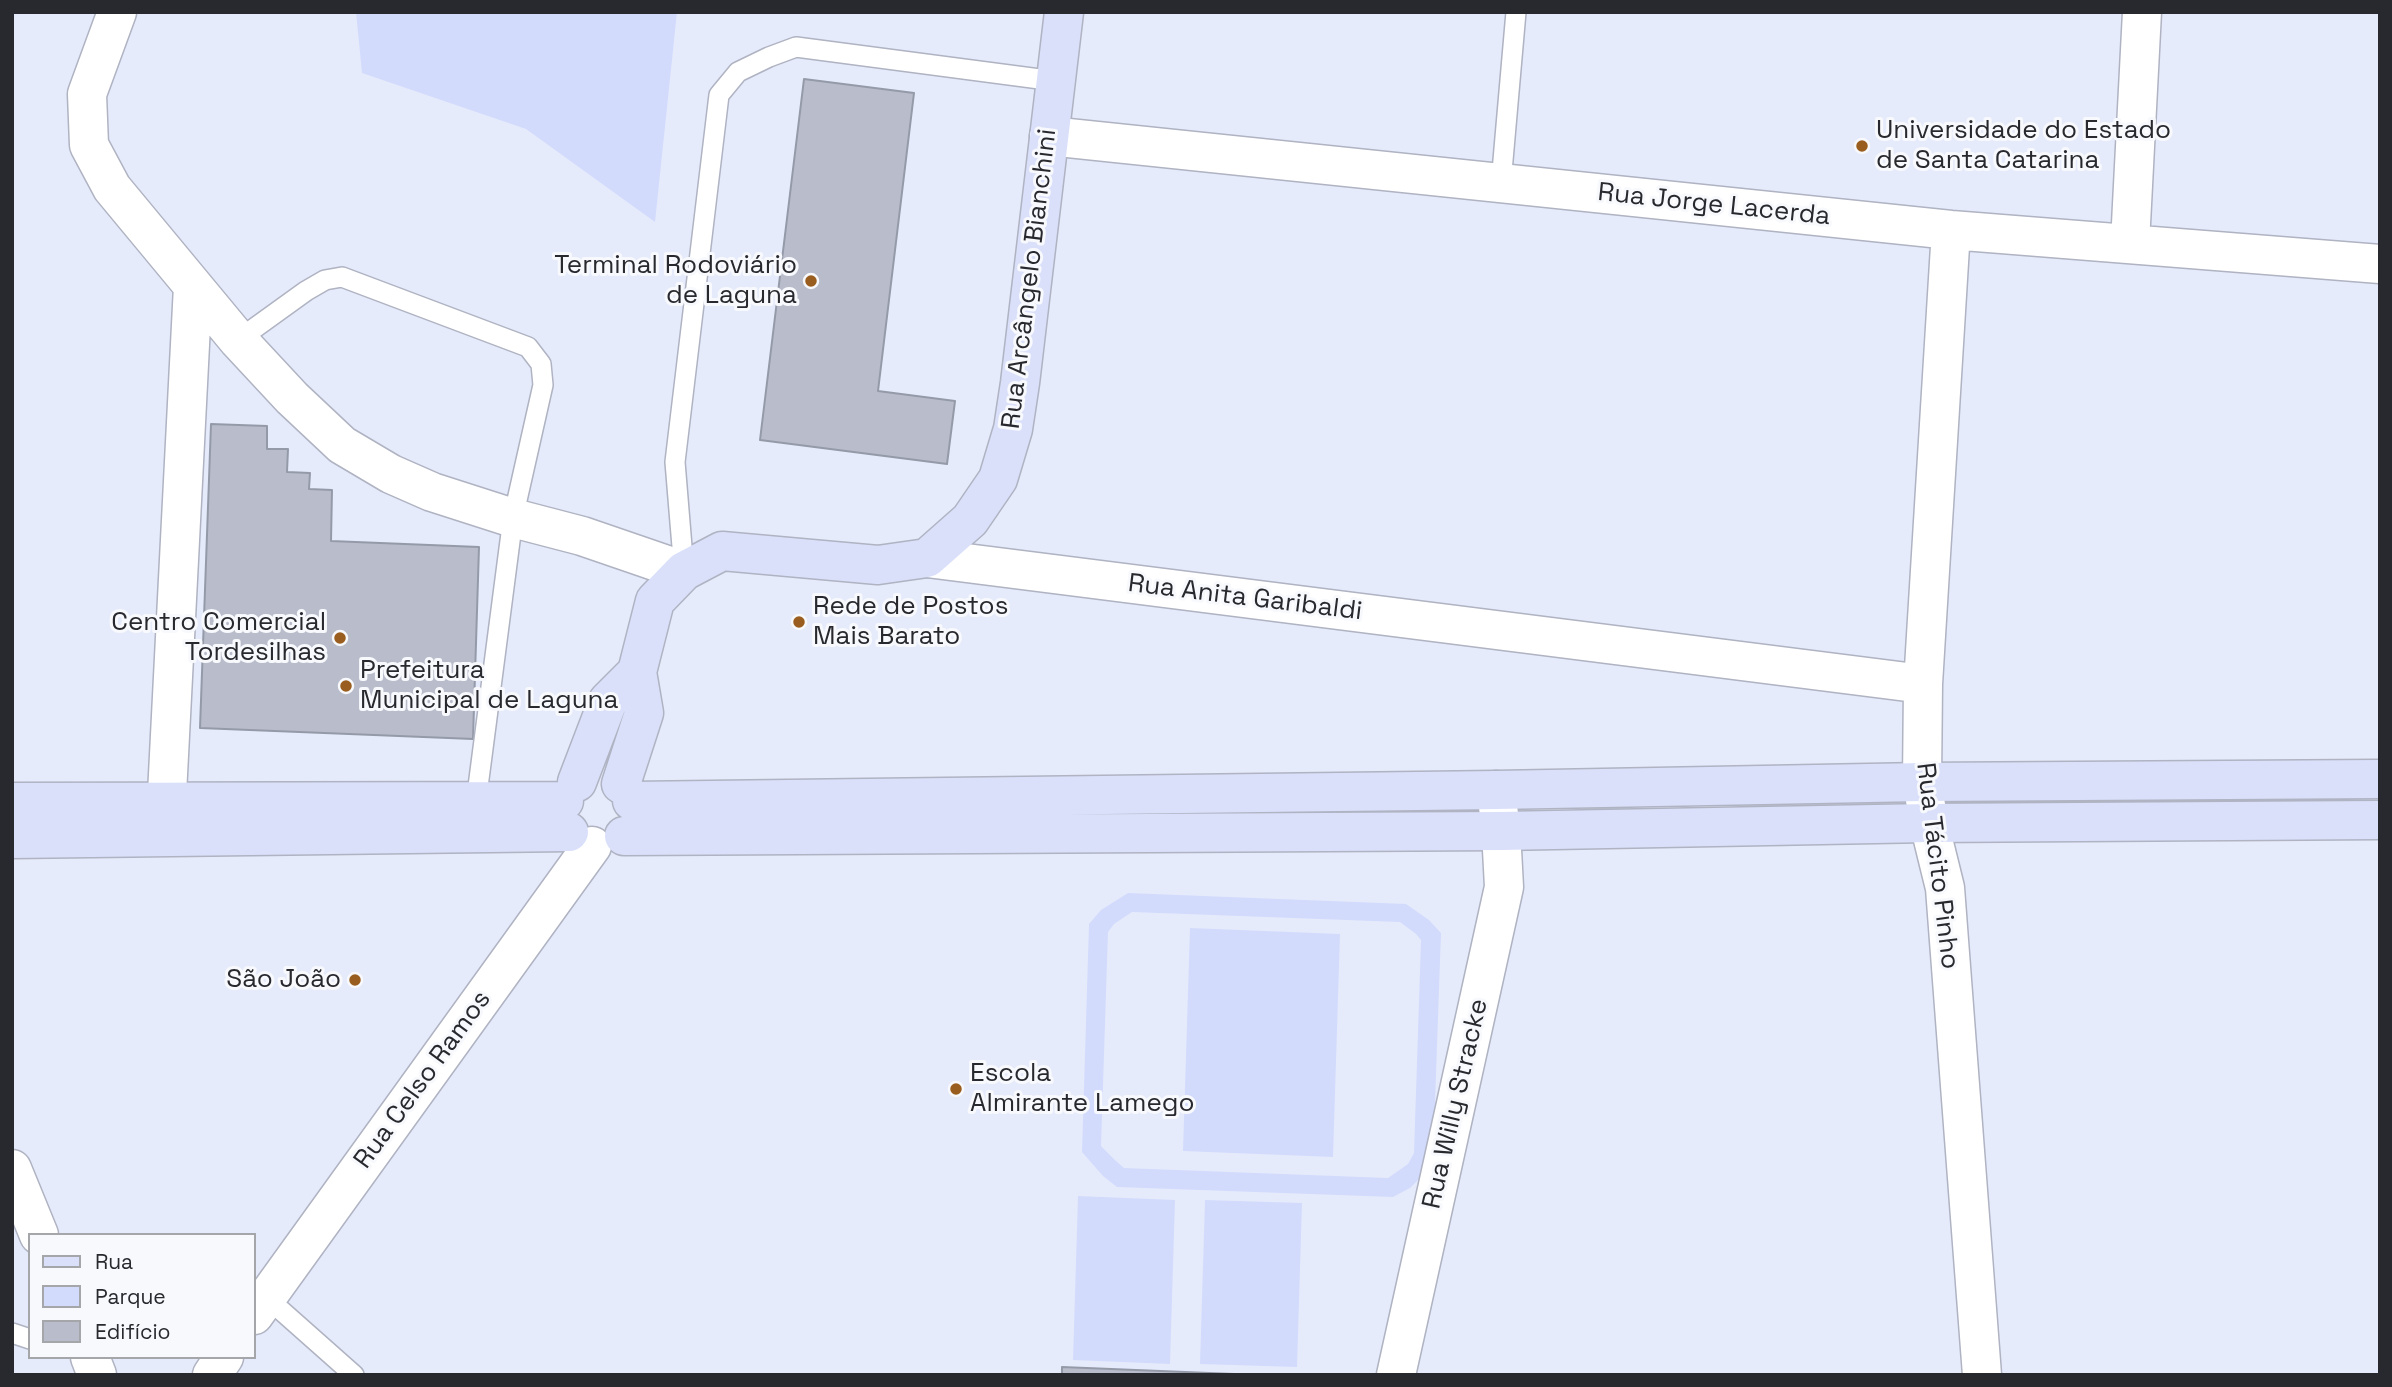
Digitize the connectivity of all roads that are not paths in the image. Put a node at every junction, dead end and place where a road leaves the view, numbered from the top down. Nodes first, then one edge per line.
1 (117, 12) edge
2 (1064, 12) edge
3 (1516, 12) edge
4 (2142, 12) edge
5 (1055, 81) junction
6 (1049, 136) junction
7 (1501, 183) junction
8 (1951, 230) junction
9 (2130, 243) junction
10 (2380, 264) edge
11 (193, 286) junction
12 (238, 340) junction
13 (513, 518) junction
14 (927, 558) junction
15 (684, 571) junction
16 (1923, 684) junction
17 (2380, 779) edge
18 (1922, 782) junction
19 (1496, 790) junction
20 (476, 802) junction
21 (12, 803) edge
22 (597, 812) junction
23 (166, 820) junction
24 (2380, 820) edge
25 (1928, 822) junction
26 (1501, 831) junction
27 (12, 839) edge
28 (12, 1169) edge
29 (38, 1233) edge
30 (260, 1306) edge
31 (90, 1359) edge
32 (223, 1359) edge
33 (97, 1375) edge
34 (212, 1375) edge
35 (354, 1375) edge
36 (1396, 1375) edge
37 (1982, 1375) edge

1 - 11 street
2 - 5 street, Rua Arcângelo Bianchini
3 - 7 lane
4 - 9 street
5 - 6 street, Rua Arcângelo Bianchini
5 - 15 lane
6 - 7 street, Rua Jorge Lacerda
6 - 14 street, Rua Arcângelo Bianchini
7 - 8 street, Rua Jorge Lacerda
8 - 9 street, Rua Jorge Lacerda
8 - 16 street, Rua Tácito Pinho
9 - 10 street, Rua Jorge Lacerda
11 - 12 street
11 - 23 street
12 - 13 street
12 - 13 lane
13 - 15 street
13 - 20 lane
14 - 15 street, Rua Anita Garibaldi
14 - 16 street, Rua Anita Garibaldi
15 - 22 street, Rua Anita Garibaldi
16 - 18 street, Rua Tácito Pinho
17 - 18 street
18 - 19 street
18 - 25 street, Rua Tácito Pinho
19 - 22 street
19 - 26 street, Rua Willy Stracke
20 - 22 street
20 - 23 street
21 - 23 street
22 - 23 street
22 - 26 street
22 - 30 street, Rua Celso Ramos
23 - 27 street
24 - 25 street
25 - 26 street
25 - 37 street, Rua Tácito Pinho
26 - 36 street, Rua Willy Stracke
28 - 29 street
30 - 35 lane
31 - 33 street
32 - 34 street

